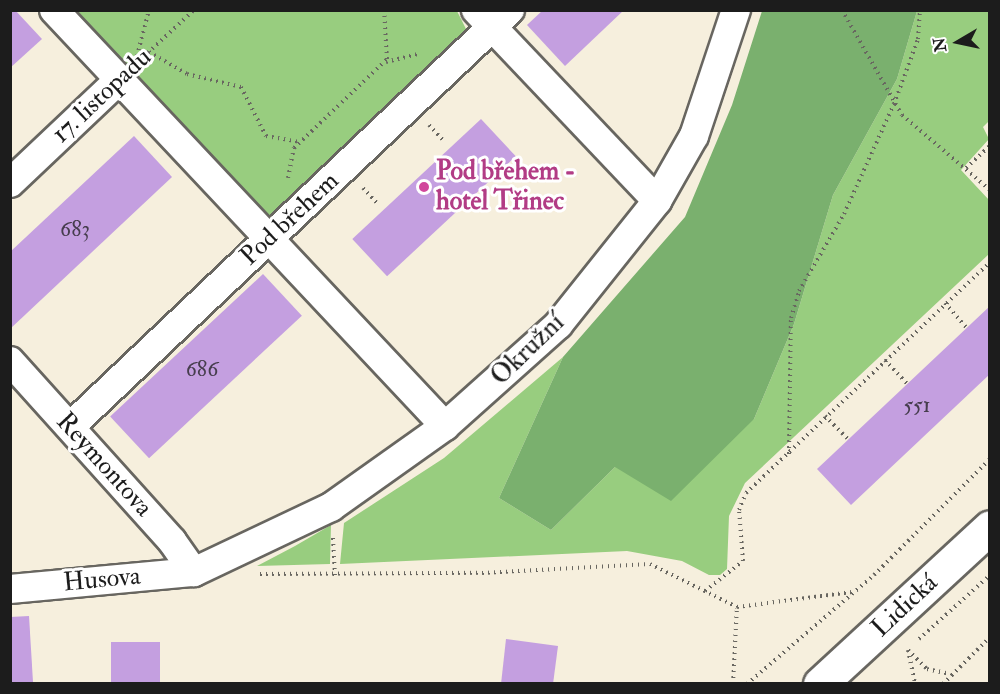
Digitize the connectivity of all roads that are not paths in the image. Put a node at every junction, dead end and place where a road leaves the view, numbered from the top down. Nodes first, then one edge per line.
1 (54, 10) edge
2 (736, 10) edge
3 (492, 16) edge
4 (127, 73) junction
5 (10, 183) edge
6 (657, 201) junction
7 (269, 239) junction
8 (10, 361) edge
9 (445, 426) junction
10 (70, 427) junction
11 (990, 527) edge
12 (194, 572) junction
13 (10, 589) edge
14 (820, 684) edge

1 - 4 street
2 - 6 street, Okružní
3 - 6 street
3 - 7 street, Pod břehem
4 - 5 street, 17. listopadu
4 - 7 street
6 - 9 street, Okružní
7 - 9 street
7 - 10 street, Pod břehem
8 - 10 street, Reymontova
9 - 12 street, Okružní
10 - 12 street, Reymontova
11 - 14 street, Lidická
12 - 13 street, Husova

